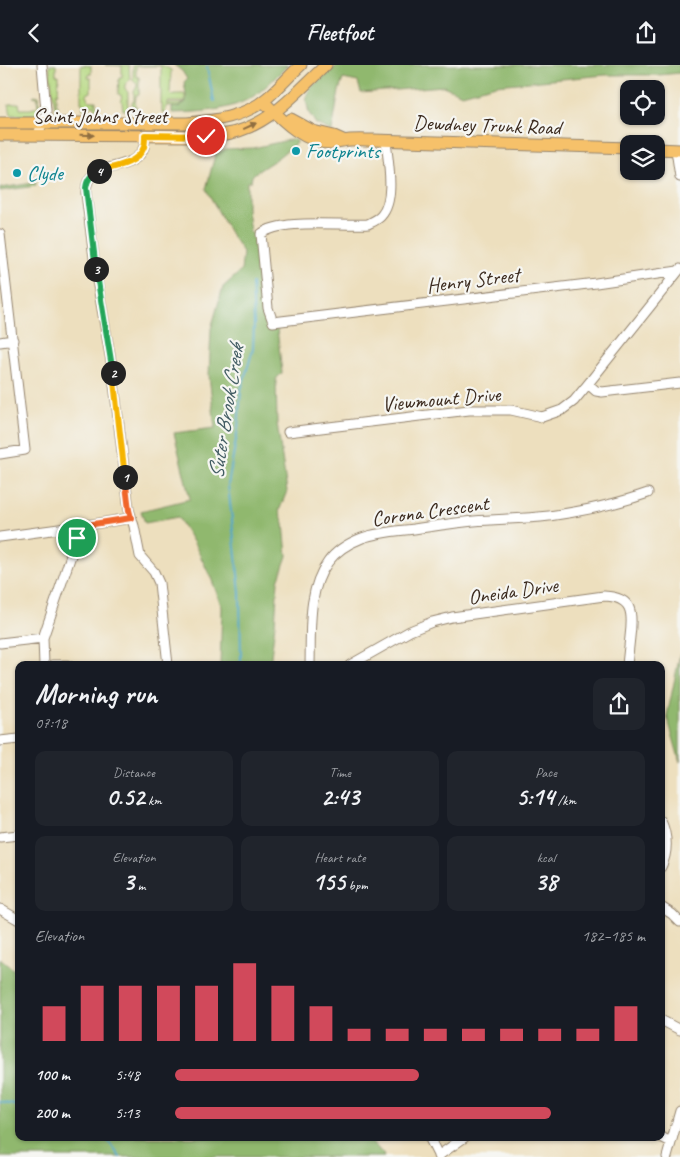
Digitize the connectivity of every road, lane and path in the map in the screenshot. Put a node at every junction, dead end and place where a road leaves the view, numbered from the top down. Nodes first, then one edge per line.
1 (42, 65) edge
2 (301, 65) edge
3 (318, 65) edge
4 (326, 65) edge
5 (308, 79) junction
6 (265, 99) junction
7 (277, 110) junction
8 (0, 123) edge
9 (41, 129) junction
10 (0, 135) edge
11 (145, 135) junction
12 (386, 141) junction
13 (620, 148) edge
14 (665, 149) edge
15 (678, 150) edge
16 (680, 177) edge
17 (0, 234) edge
18 (679, 270) edge
19 (13, 340) junction
20 (0, 342) edge
21 (680, 383) edge
22 (588, 384) junction
23 (288, 432) dead end
24 (0, 453) edge
25 (648, 493) dead end
26 (131, 518) junction
27 (81, 526) junction
28 (0, 537) edge
29 (43, 638) junction
30 (0, 643) edge
31 (44, 661) edge
32 (168, 661) edge
33 (310, 661) edge
34 (357, 661) edge
35 (628, 661) edge
36 (15, 739) edge
37 (0, 741) edge
38 (665, 832) edge
39 (15, 835) edge
40 (0, 837) edge
41 (665, 855) edge
42 (0, 909) edge
43 (665, 910) edge
44 (15, 918) edge
45 (680, 922) edge
46 (665, 1022) edge
47 (680, 1029) edge
48 (680, 1111) edge
49 (665, 1139) edge
50 (431, 1141) edge
51 (460, 1141) edge
52 (671, 1142) junction
53 (438, 1157) edge
54 (667, 1157) edge

1 - 9 street
2 - 6 main road, Saint Johns Street
3 - 5 main road
4 - 5 main road, Saint Johns Street
5 - 7 main road, Saint Johns Street
6 - 7 main road, Dewdney Trunk Road
6 - 9 main road, Saint Johns Street
11 -> 7 main road, Saint Johns Street
7 - 12 main road, Dewdney Trunk Road
8 - 9 main road, Saint Johns Street
9 - 10 main road, Saint Johns Street
9 -> 11 main road, Saint Johns Street
11 - 26 street
12 - 13 main road, Dewdney Trunk Road
12 - 18 street, Henry Street
14 - 15 main road
15 - 16 street
17 - 19 street
18 - 22 street, Viewmount Drive
19 - 20 street
19 - 24 street
21 - 22 street
22 - 23 street, Viewmount Drive
25 - 33 street, Corona Crescent
26 - 27 street
26 - 32 street
27 - 28 street
27 - 29 street
29 - 30 street
29 - 31 street
34 - 35 street, Oneida Drive
36 - 37 street
38 - 41 street
39 - 40 street
42 - 44 street
43 - 45 street
46 - 47 street
48 - 52 street
49 - 52 street
50 - 53 street
51 - 53 street
52 - 54 street

